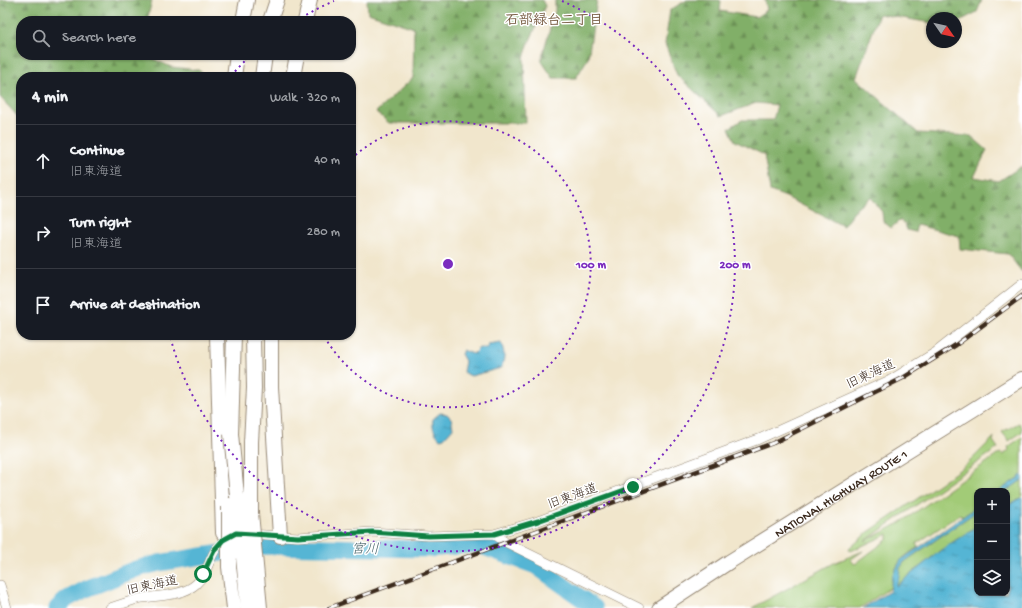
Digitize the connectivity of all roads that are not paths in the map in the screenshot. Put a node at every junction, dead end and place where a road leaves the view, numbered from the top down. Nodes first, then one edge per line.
1 (247, 0) edge
2 (272, 0) edge
3 (276, 0) edge
4 (310, 0) edge
5 (244, 16) edge
6 (270, 16) edge
7 (271, 16) edge
8 (306, 16) edge
9 (236, 60) edge
10 (264, 60) edge
11 (296, 60) edge
12 (235, 72) edge
13 (263, 72) edge
14 (294, 72) edge
15 (1022, 284) edge
16 (217, 340) edge
17 (234, 340) edge
18 (252, 340) edge
19 (271, 340) edge
20 (1022, 379) edge
21 (231, 434) junction
22 (494, 534) junction
23 (280, 536) junction
24 (219, 544) junction
25 (0, 585) edge
26 (7, 608) edge
27 (110, 608) edge
28 (234, 608) edge
29 (248, 608) edge
30 (260, 608) edge
31 (640, 608) edge
32 (659, 608) edge

1 - 5 highway
2 - 6 highway
3 - 7 highway
4 - 8 highway
9 - 12 highway
10 - 13 highway
11 - 14 highway
15 - 22 street, 旧東海道
16 - 24 highway
17 - 21 highway
18 - 30 highway, bridge
19 - 23 highway
20 - 32 highway, NATIONAL HIGHWAY ROUTE 1
21 - 28 highway, bridge
21 - 29 highway, bridge
22 - 23 street, 旧東海道
22 - 31 street
23 - 24 street, 旧東海道
24 - 27 street, 旧東海道
25 - 26 street

